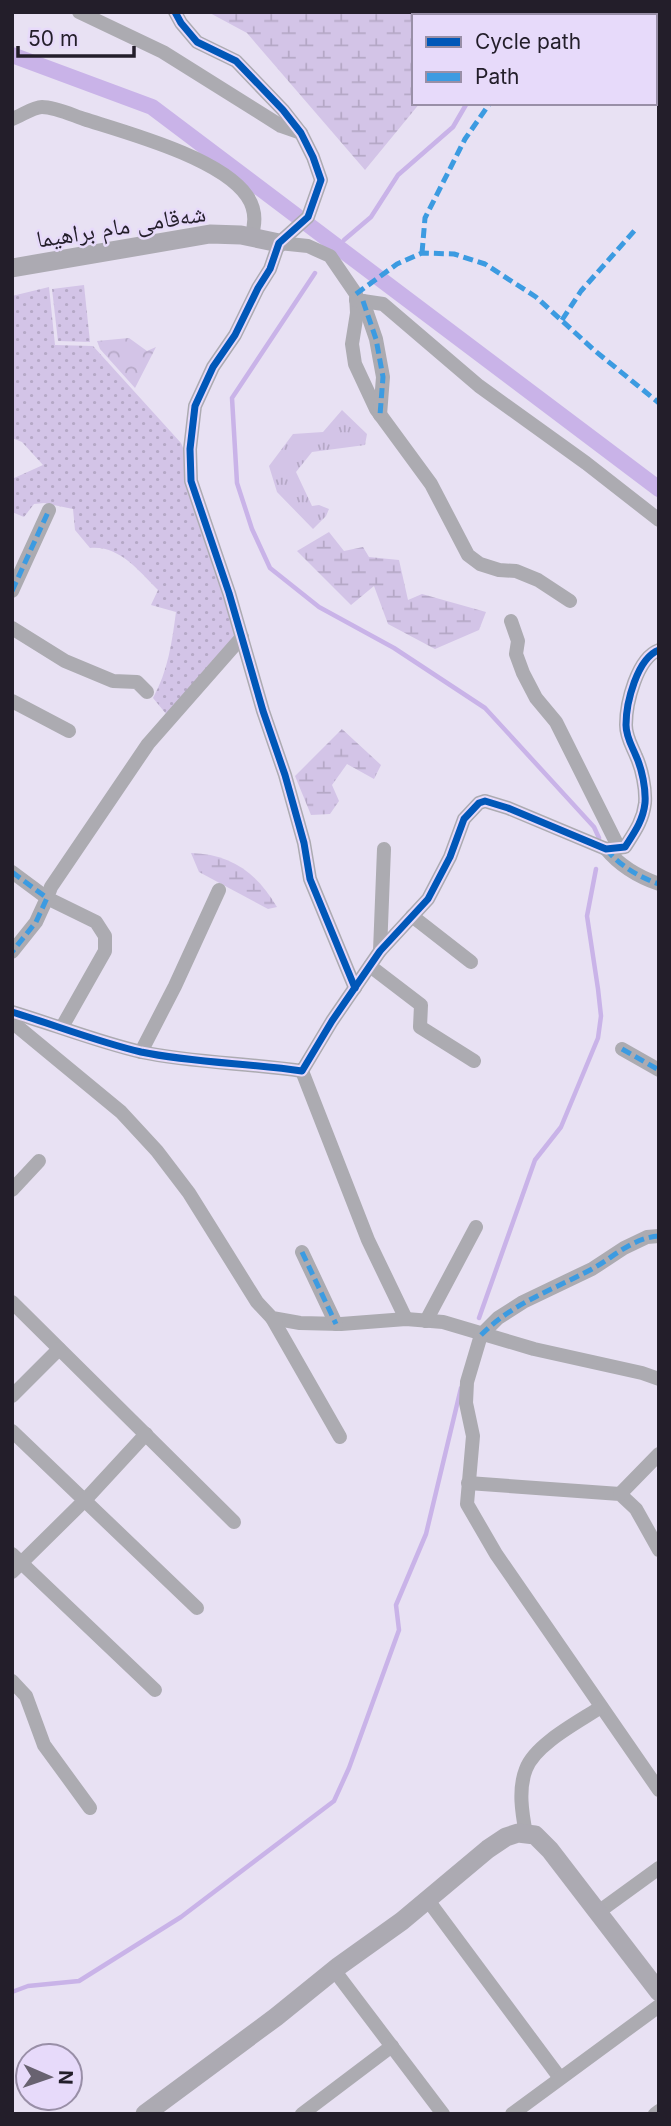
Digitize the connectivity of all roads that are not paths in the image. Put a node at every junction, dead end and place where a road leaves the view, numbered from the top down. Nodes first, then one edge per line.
1 (79, 12) edge
2 (175, 12) edge
3 (12, 119) edge
4 (301, 133) junction
5 (251, 237) junction
6 (279, 243) junction
7 (12, 268) edge
8 (360, 301) junction
9 (380, 415) junction
10 (49, 510) dead end
11 (659, 520) edge
12 (12, 591) edge
13 (570, 601) dead end
14 (510, 621) dead end
15 (12, 628) edge
16 (242, 637) junction
17 (659, 650) edge
18 (147, 692) dead end
19 (12, 701) edge
20 (69, 731) dead end
21 (607, 848) junction
22 (384, 849) dead end
23 (12, 872) edge
24 (659, 884) edge
25 (219, 890) dead end
26 (47, 898) junction
27 (412, 916) junction
28 (380, 951) junction
29 (12, 952) edge
30 (471, 962) dead end
31 (370, 966) junction
32 (355, 988) junction
33 (12, 1012) edge
34 (12, 1022) edge
35 (62, 1027) junction
36 (622, 1049) dead end
37 (141, 1052) junction
38 (474, 1061) dead end
39 (659, 1070) edge
40 (302, 1071) junction
41 (39, 1161) dead end
42 (12, 1190) edge
43 (476, 1227) dead end
44 (659, 1236) edge
45 (302, 1252) dead end
46 (12, 1302) edge
47 (272, 1318) junction
48 (405, 1319) junction
49 (426, 1321) junction
50 (336, 1324) junction
51 (477, 1333) junction
52 (59, 1349) junction
53 (659, 1379) edge
54 (12, 1396) edge
55 (12, 1431) edge
56 (146, 1434) junction
57 (340, 1437) dead end
58 (659, 1454) edge
59 (468, 1483) junction
60 (620, 1494) junction
61 (86, 1499) junction
62 (234, 1522) dead end
63 (659, 1550) edge
64 (15, 1563) edge
65 (197, 1608) dead end
66 (12, 1681) edge
67 (155, 1690) dead end
68 (601, 1707) junction
69 (659, 1790) edge
70 (90, 1808) dead end
71 (531, 1834) junction
72 (659, 1868) edge
73 (427, 1899) junction
74 (597, 1913) junction
75 (334, 1970) junction
76 (659, 1992) edge
77 (659, 2006) edge
78 (392, 2046) junction
79 (560, 2078) junction
80 (145, 2114) edge
81 (302, 2114) edge
82 (443, 2114) edge
83 (512, 2114) edge

1 - 4 street
2 - 4 street
3 - 5 street
4 - 6 street
5 - 6 street, شەقامی مام براهیما
5 - 7 street, شەقامی مام براهیما
6 - 8 street
6 - 16 street
8 - 9 street
8 - 9 street
8 - 11 street
9 - 13 street
10 - 12 street
14 - 21 street
15 - 18 street
16 - 26 street
16 - 32 street
17 - 21 street
19 - 20 street
21 - 24 street
21 - 27 street
22 - 28 street
23 - 26 street
25 - 37 street
26 - 29 street
26 - 35 street
27 - 28 street
27 - 30 street
28 - 31 street
31 - 32 street
31 - 38 street
32 - 40 street
33 - 35 street
34 - 47 street
35 - 37 street
36 - 39 street
37 - 40 street
40 - 48 street
41 - 42 street
43 - 49 street
44 - 51 street
45 - 50 street
46 - 52 street
47 - 50 street
47 - 57 street
48 - 49 street
48 - 50 street
49 - 51 street
51 - 53 street
51 - 59 street
52 - 54 street
52 - 56 street
55 - 61 street
56 - 61 street
56 - 62 street
58 - 60 street
59 - 60 street
59 - 68 street
60 - 63 street
61 - 64 street
61 - 65 street
64 - 67 street
66 - 70 street
68 - 69 street
68 - 71 street
71 - 73 street
71 - 74 street
72 - 74 street
73 - 75 street
73 - 79 street
74 - 76 street
75 - 78 street
75 - 80 street
77 - 79 street
78 - 81 street
78 - 82 street
79 - 83 street

